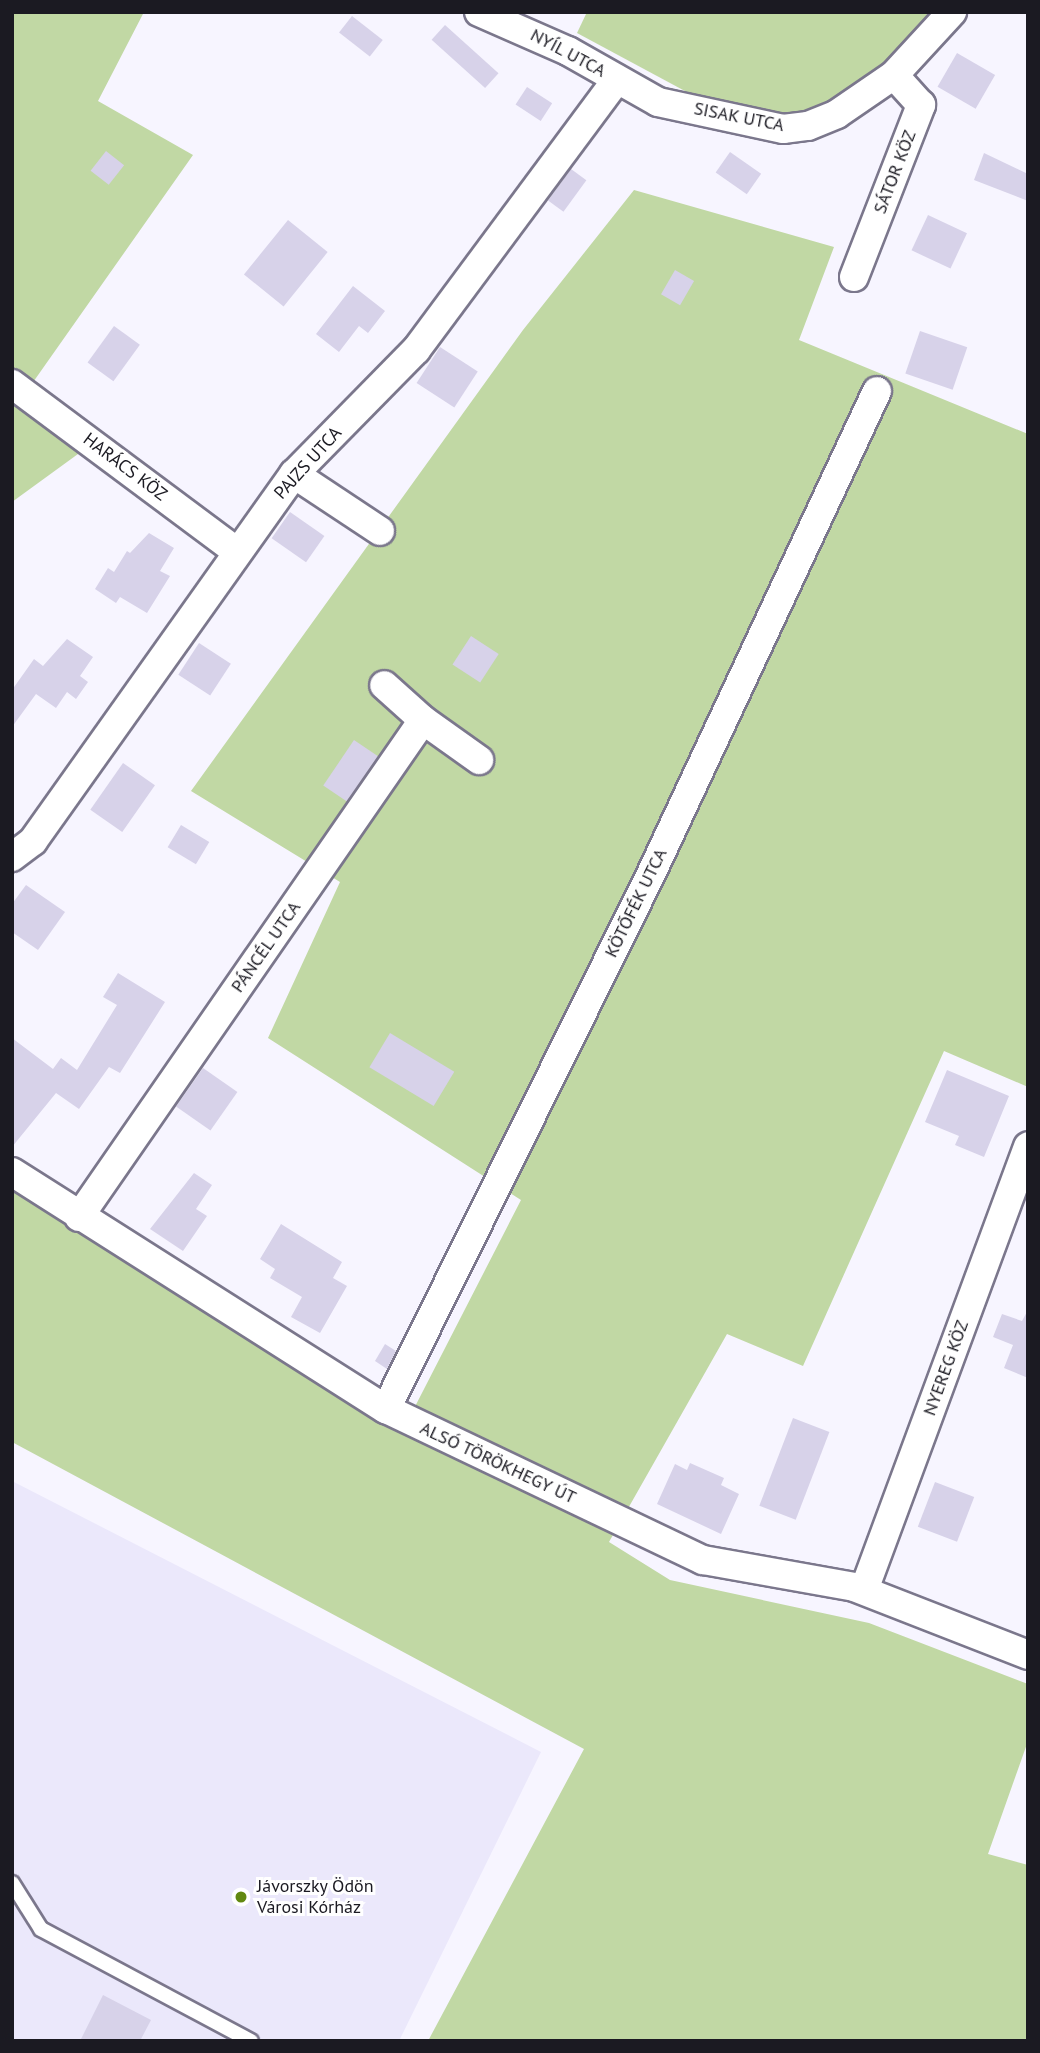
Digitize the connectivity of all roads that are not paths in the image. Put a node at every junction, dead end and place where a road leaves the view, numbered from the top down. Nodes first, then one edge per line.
1 (480, 12) edge
2 (952, 12) edge
3 (519, 19) edge
4 (894, 75) junction
5 (617, 79) junction
6 (854, 277) dead end
7 (12, 384) edge
8 (877, 391) dead end
9 (294, 474) junction
10 (380, 531) dead end
11 (236, 551) junction
12 (384, 685) dead end
13 (423, 720) junction
14 (480, 760) dead end
15 (12, 858) edge
16 (1028, 1146) edge
17 (12, 1172) edge
18 (79, 1217) junction
19 (386, 1409) junction
20 (864, 1590) junction
21 (1028, 1655) edge
22 (12, 1883) edge
23 (251, 2041) edge

1 - 3 street, NYÍL UTCA
2 - 4 street, SISAK UTCA
3 - 5 street, NYÍL UTCA
4 - 5 street, SISAK UTCA
4 - 6 street, SÁTOR KÖZ
5 - 9 street, PAJZS UTCA
7 - 11 street, HARÁCS KÖZ
8 - 19 street, KÖTŐFÉK UTCA
9 - 10 street
9 - 11 street, PAJZS UTCA
11 - 15 street, PAJZS UTCA
12 - 13 street
13 - 14 street
13 - 18 street, PÁNCÉL UTCA
16 - 20 street, NYEREG KÖZ
17 - 18 street, ALSÓ TÖRÖKHEGY ÚT
18 - 19 street, ALSÓ TÖRÖKHEGY ÚT
19 - 20 street, ALSÓ TÖRÖKHEGY ÚT
20 - 21 street, ALSÓ TÖRÖKHEGY ÚT
22 - 23 lane

